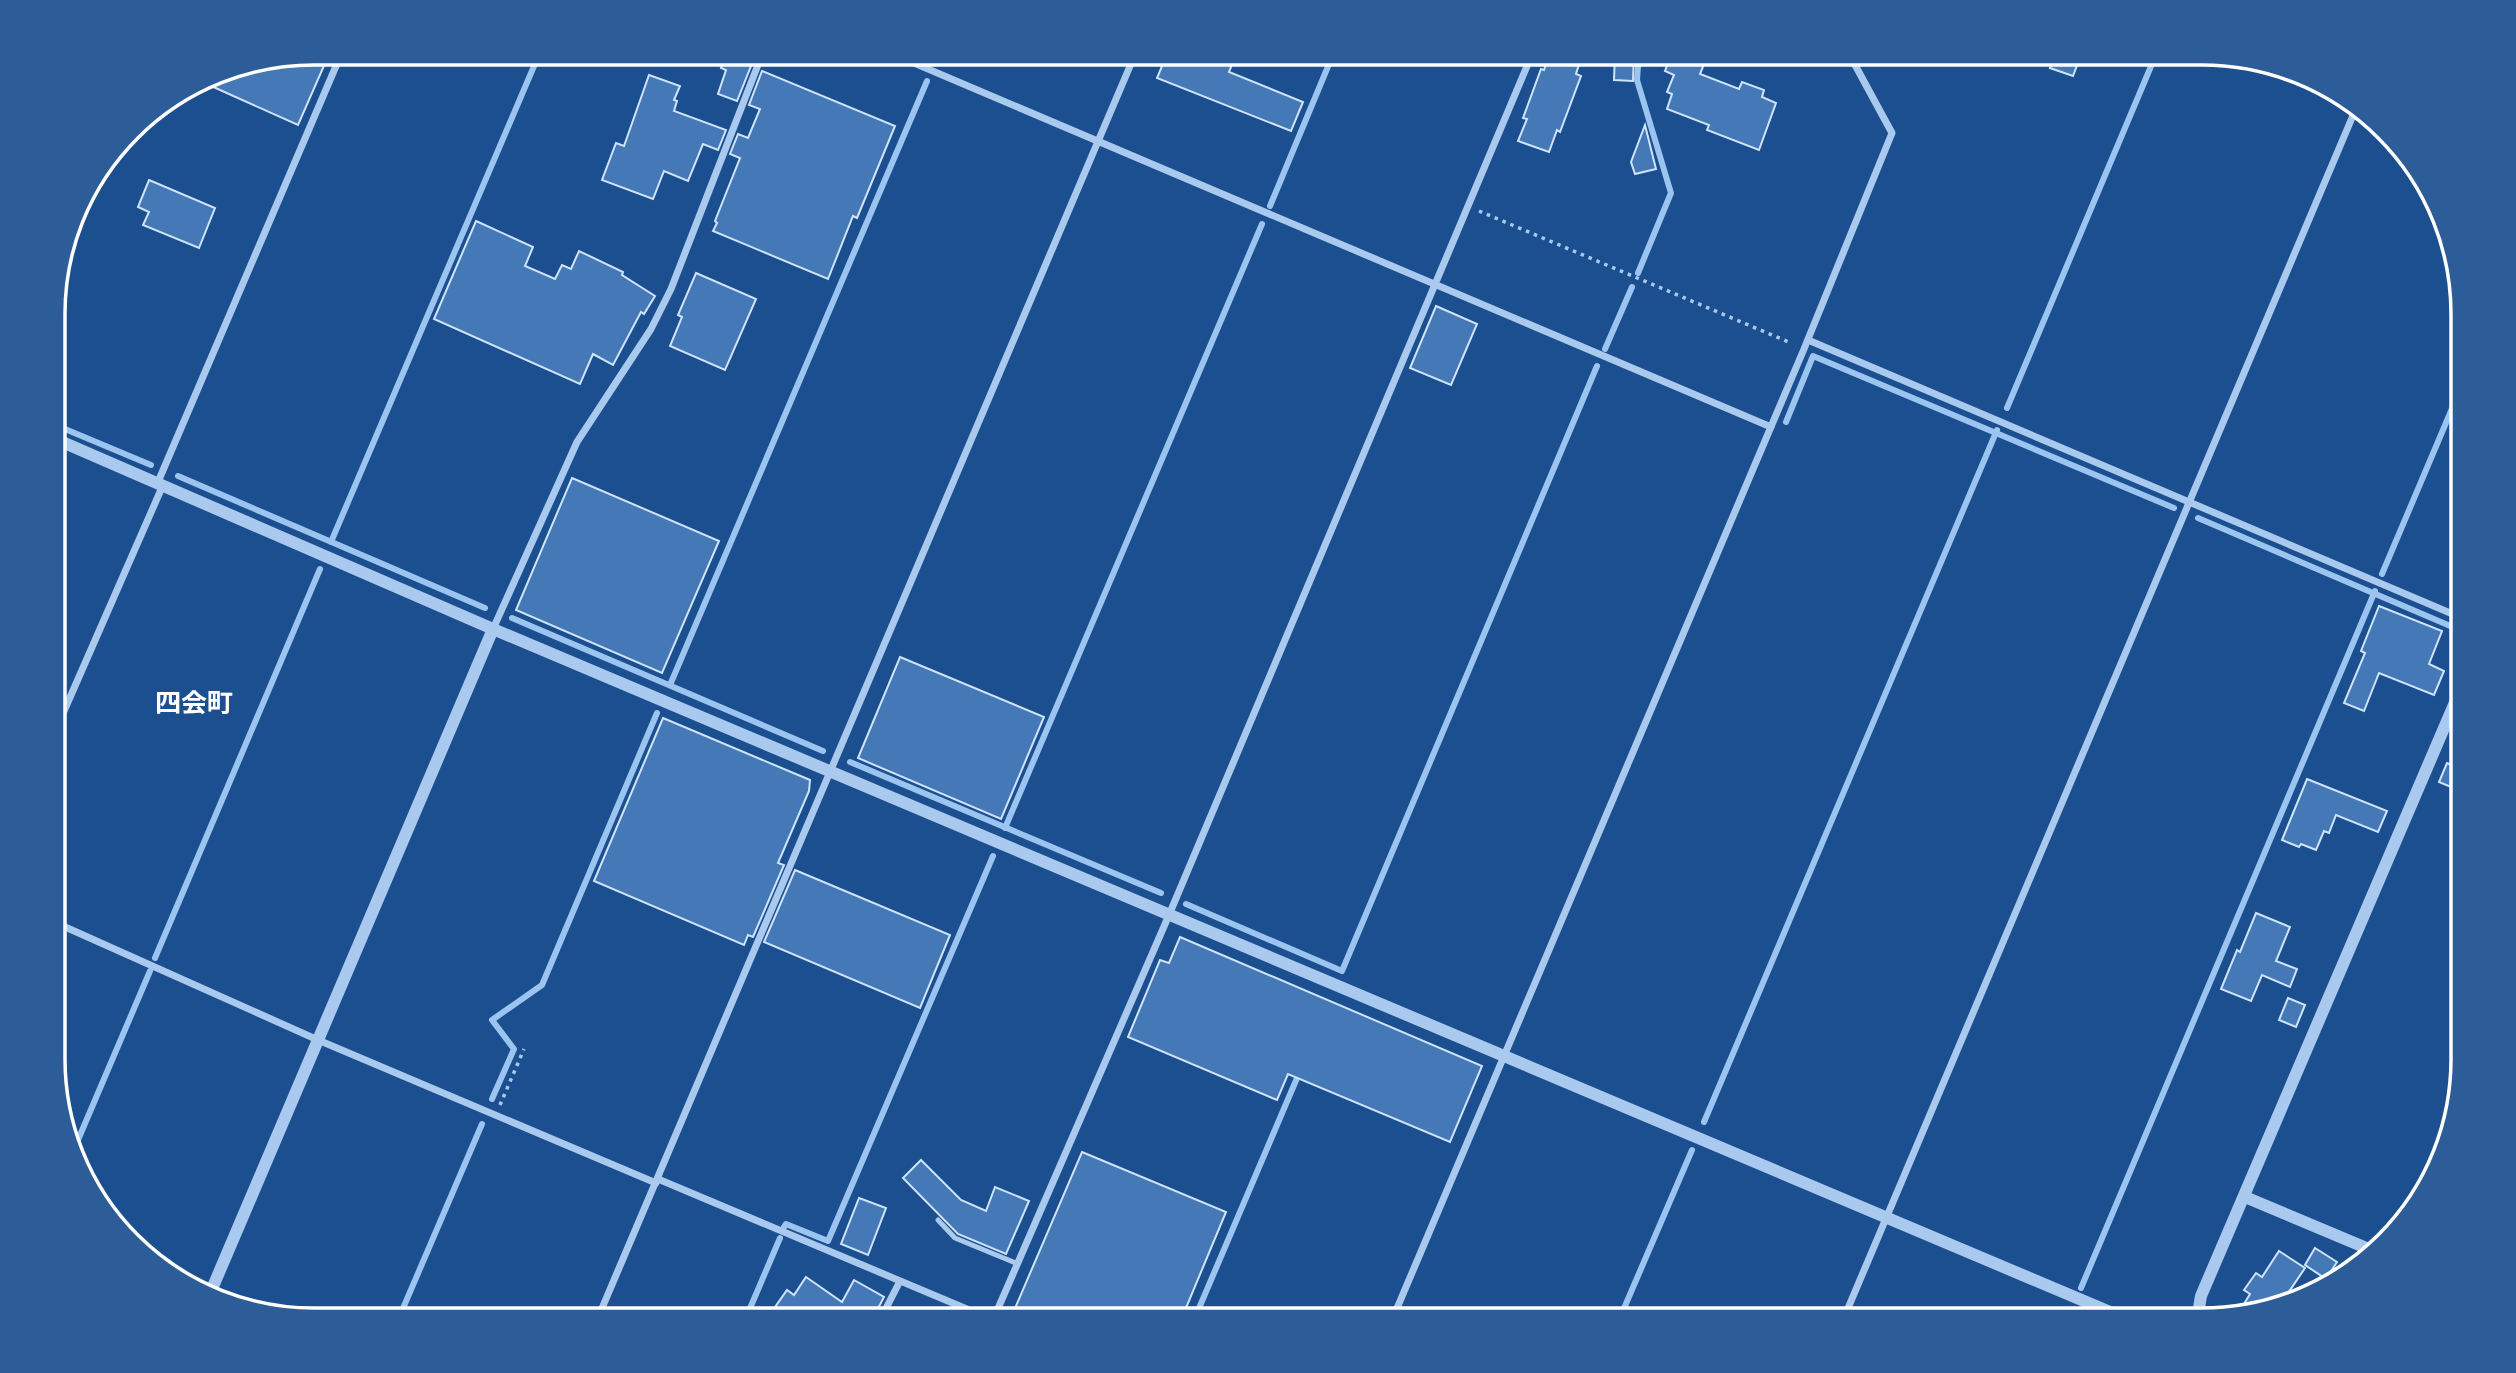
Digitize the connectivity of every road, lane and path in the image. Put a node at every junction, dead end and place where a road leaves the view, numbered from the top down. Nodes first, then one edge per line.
1 (337, 65) edge
2 (758, 65) edge
3 (919, 65) edge
4 (1130, 65) edge
5 (1528, 65) edge
6 (1855, 65) edge
7 (2353, 115) edge
8 (1098, 140) junction
9 (1468, 206) junction
10 (1435, 284) junction
11 (1808, 340) junction
12 (1804, 349) junction
13 (1770, 427) junction
14 (65, 443) edge
15 (161, 483) junction
16 (2189, 502) junction
17 (2451, 613) edge
18 (493, 629) junction
19 (65, 708) edge
20 (2451, 712) edge
21 (2449, 717) joint
22 (832, 773) junction
23 (1169, 915) junction
24 (65, 927) edge
25 (318, 1040) junction
26 (524, 1049) dead end
27 (1504, 1056) junction
28 (496, 1116) junction
29 (657, 1181) junction
30 (2245, 1197) junction
31 (1887, 1218) junction
32 (938, 1220) dead end
33 (2366, 1248) edge
34 (1017, 1264) junction
35 (900, 1283) junction
36 (213, 1287) edge
37 (602, 1308) edge
38 (886, 1308) edge
39 (963, 1308) edge
40 (998, 1308) edge
41 (1397, 1308) edge
42 (1848, 1308) edge
43 (2101, 1308) edge
44 (2200, 1308) edge

1 - 15 street
2 - 18 street
3 - 8 street
4 - 8 street
5 - 9 street
6 - 11 street
7 - 16 street
8 - 10 street
8 - 22 street
9 - 10 street
9 - 12 path
10 - 13 street
10 - 23 street
11 - 12 street
11 - 16 street
12 - 13 street
13 - 27 street
14 - 15 street
15 - 18 street
15 - 19 street
16 - 17 street
16 - 31 street
18 - 22 street
18 - 25 street
20 - 21 street
21 - 30 street
22 - 23 street
22 - 29 street
23 - 27 street
23 - 34 street
24 - 25 street
25 - 28 street
25 - 36 street
26 - 28 path
27 - 31 street
27 - 41 street
28 - 29 street
29 - 35 street
29 - 37 street
30 - 33 street
30 - 44 street
31 - 42 street
31 - 43 street
32 - 34 lane
34 - 40 street
35 - 38 street
35 - 39 street

